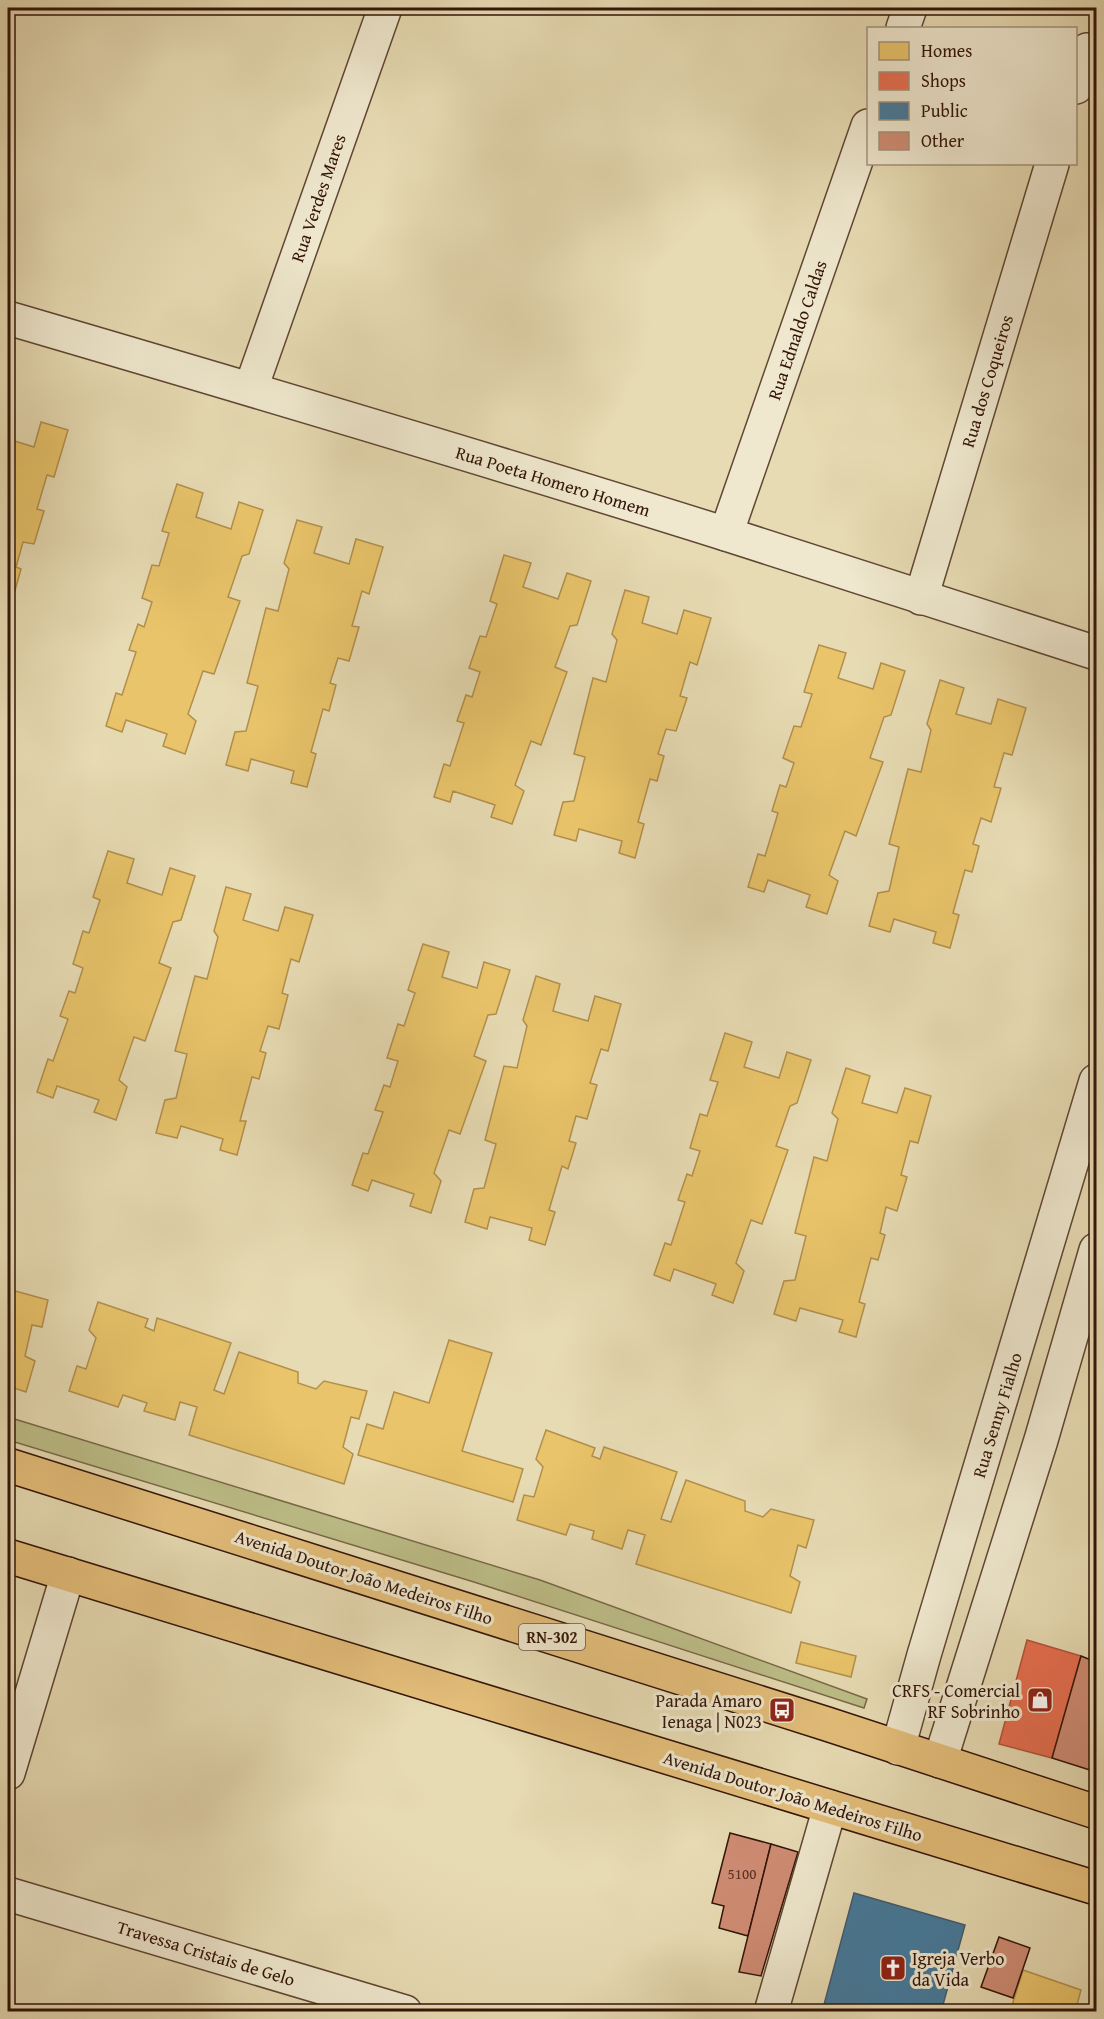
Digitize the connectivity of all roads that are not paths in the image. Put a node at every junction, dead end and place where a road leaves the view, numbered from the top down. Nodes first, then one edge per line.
1 (385, 8) edge
2 (910, 8) edge
3 (903, 27) edge
4 (1087, 50) dead end
5 (1077, 84) edge
6 (867, 129) edge
7 (1052, 165) edge
8 (8, 318) edge
9 (251, 388) junction
10 (726, 534) junction
11 (921, 598) junction
12 (1096, 653) edge
13 (1096, 1081) edge
14 (1096, 1250) edge
15 (8, 1466) edge
16 (8, 1556) edge
17 (68, 1574) junction
18 (898, 1748) junction
19 (940, 1761) junction
20 (8, 1773) edge
21 (830, 1807) junction
22 (1096, 1812) edge
23 (1096, 1888) edge
24 (8, 1894) edge
25 (405, 2012) edge
26 (771, 2012) edge

1 - 9 street, Rua Verdes Mares
2 - 3 street
4 - 5 street
6 - 10 street, Rua Ednaldo Caldas
7 - 11 street, Rua dos Coqueiros
8 - 9 street, Rua Poeta Homero Homem
9 - 10 street, Rua Poeta Homero Homem
10 - 11 street, Rua Poeta Homero Homem
11 - 12 street, Rua Poeta Homero Homem
13 - 18 street, Rua Senny Fialho
14 - 19 street
15 - 18 main road, Avenida Doutor João Medeiros Filho / RN-302
16 - 17 main road, Avenida Doutor João Medeiros Filho
17 - 20 street
17 - 21 main road, Avenida Doutor João Medeiros Filho
18 - 19 main road, Avenida Doutor João Medeiros Filho / RN-302
19 - 22 main road, Avenida Doutor João Medeiros Filho / RN-302
21 - 23 main road, Avenida Doutor João Medeiros Filho
21 - 26 street
24 - 25 street, Travessa Cristais de Gelo

